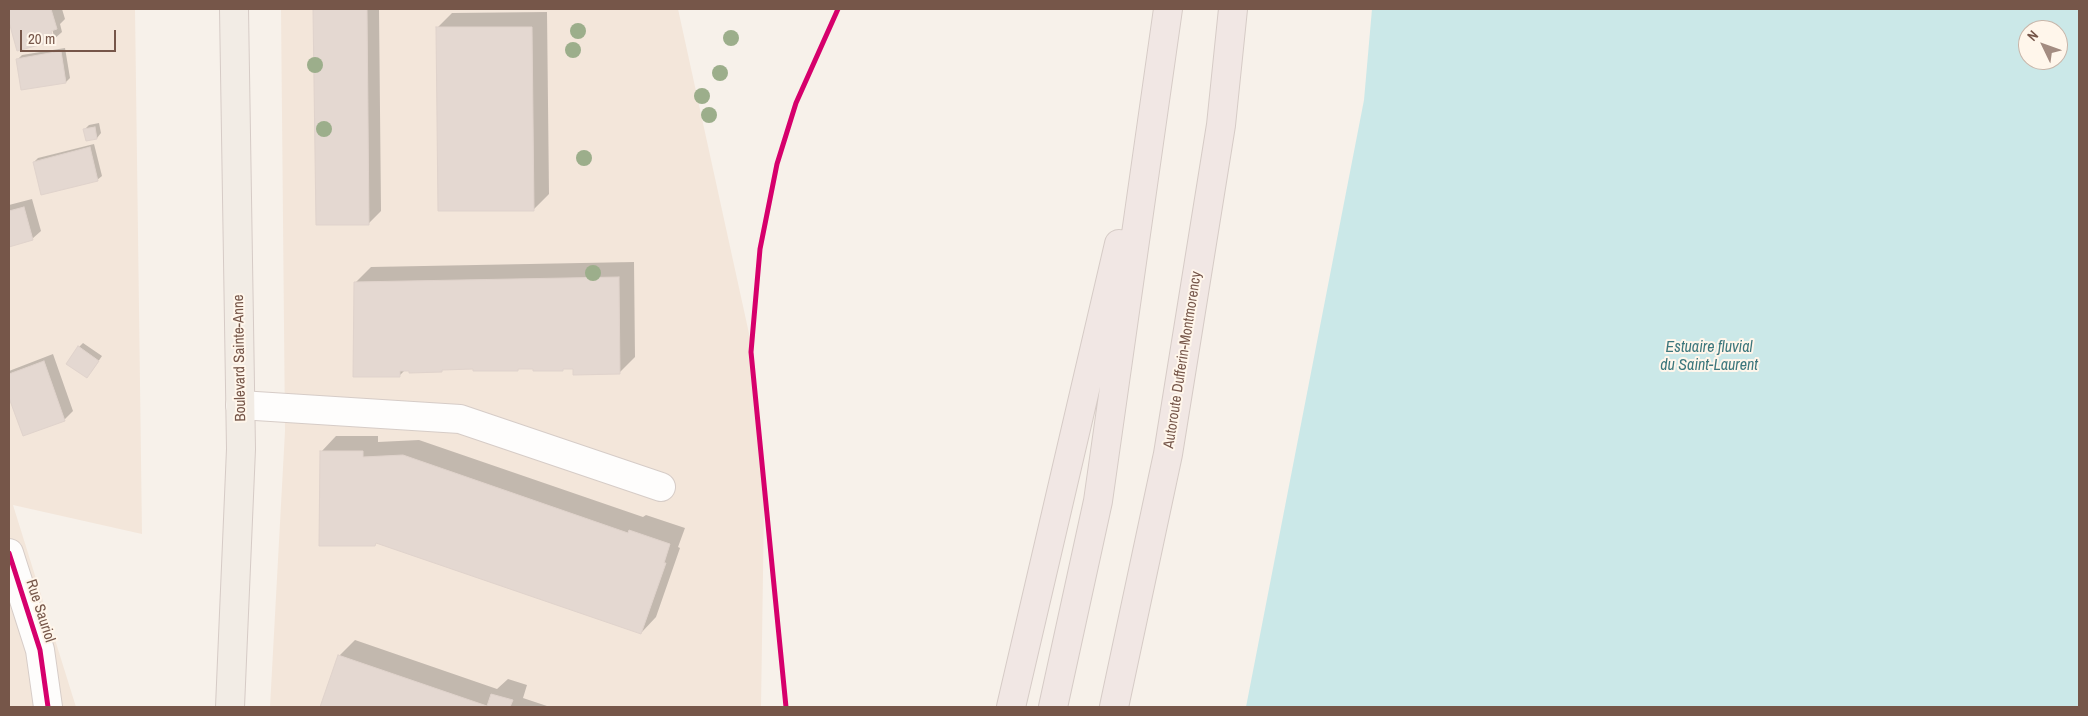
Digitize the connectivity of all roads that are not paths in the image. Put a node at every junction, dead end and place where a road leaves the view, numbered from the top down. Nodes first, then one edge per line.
1 (234, 9) edge
2 (1168, 9) edge
3 (1233, 9) edge
4 (1160, 65) junction
5 (240, 405) junction
6 (661, 487) dead end
7 (9, 553) edge
8 (48, 707) edge
9 (230, 707) edge
10 (1011, 707) edge
11 (1052, 707) edge
12 (1114, 707) edge

1 - 5 main road, Boulevard Sainte-Anne
2 - 4 highway
3 - 12 highway, Autoroute Dufferin-Montmorency
4 - 10 highway
4 - 11 highway
5 - 6 street
5 - 9 main road, Boulevard Sainte-Anne
7 - 8 street, Rue Sauriol

